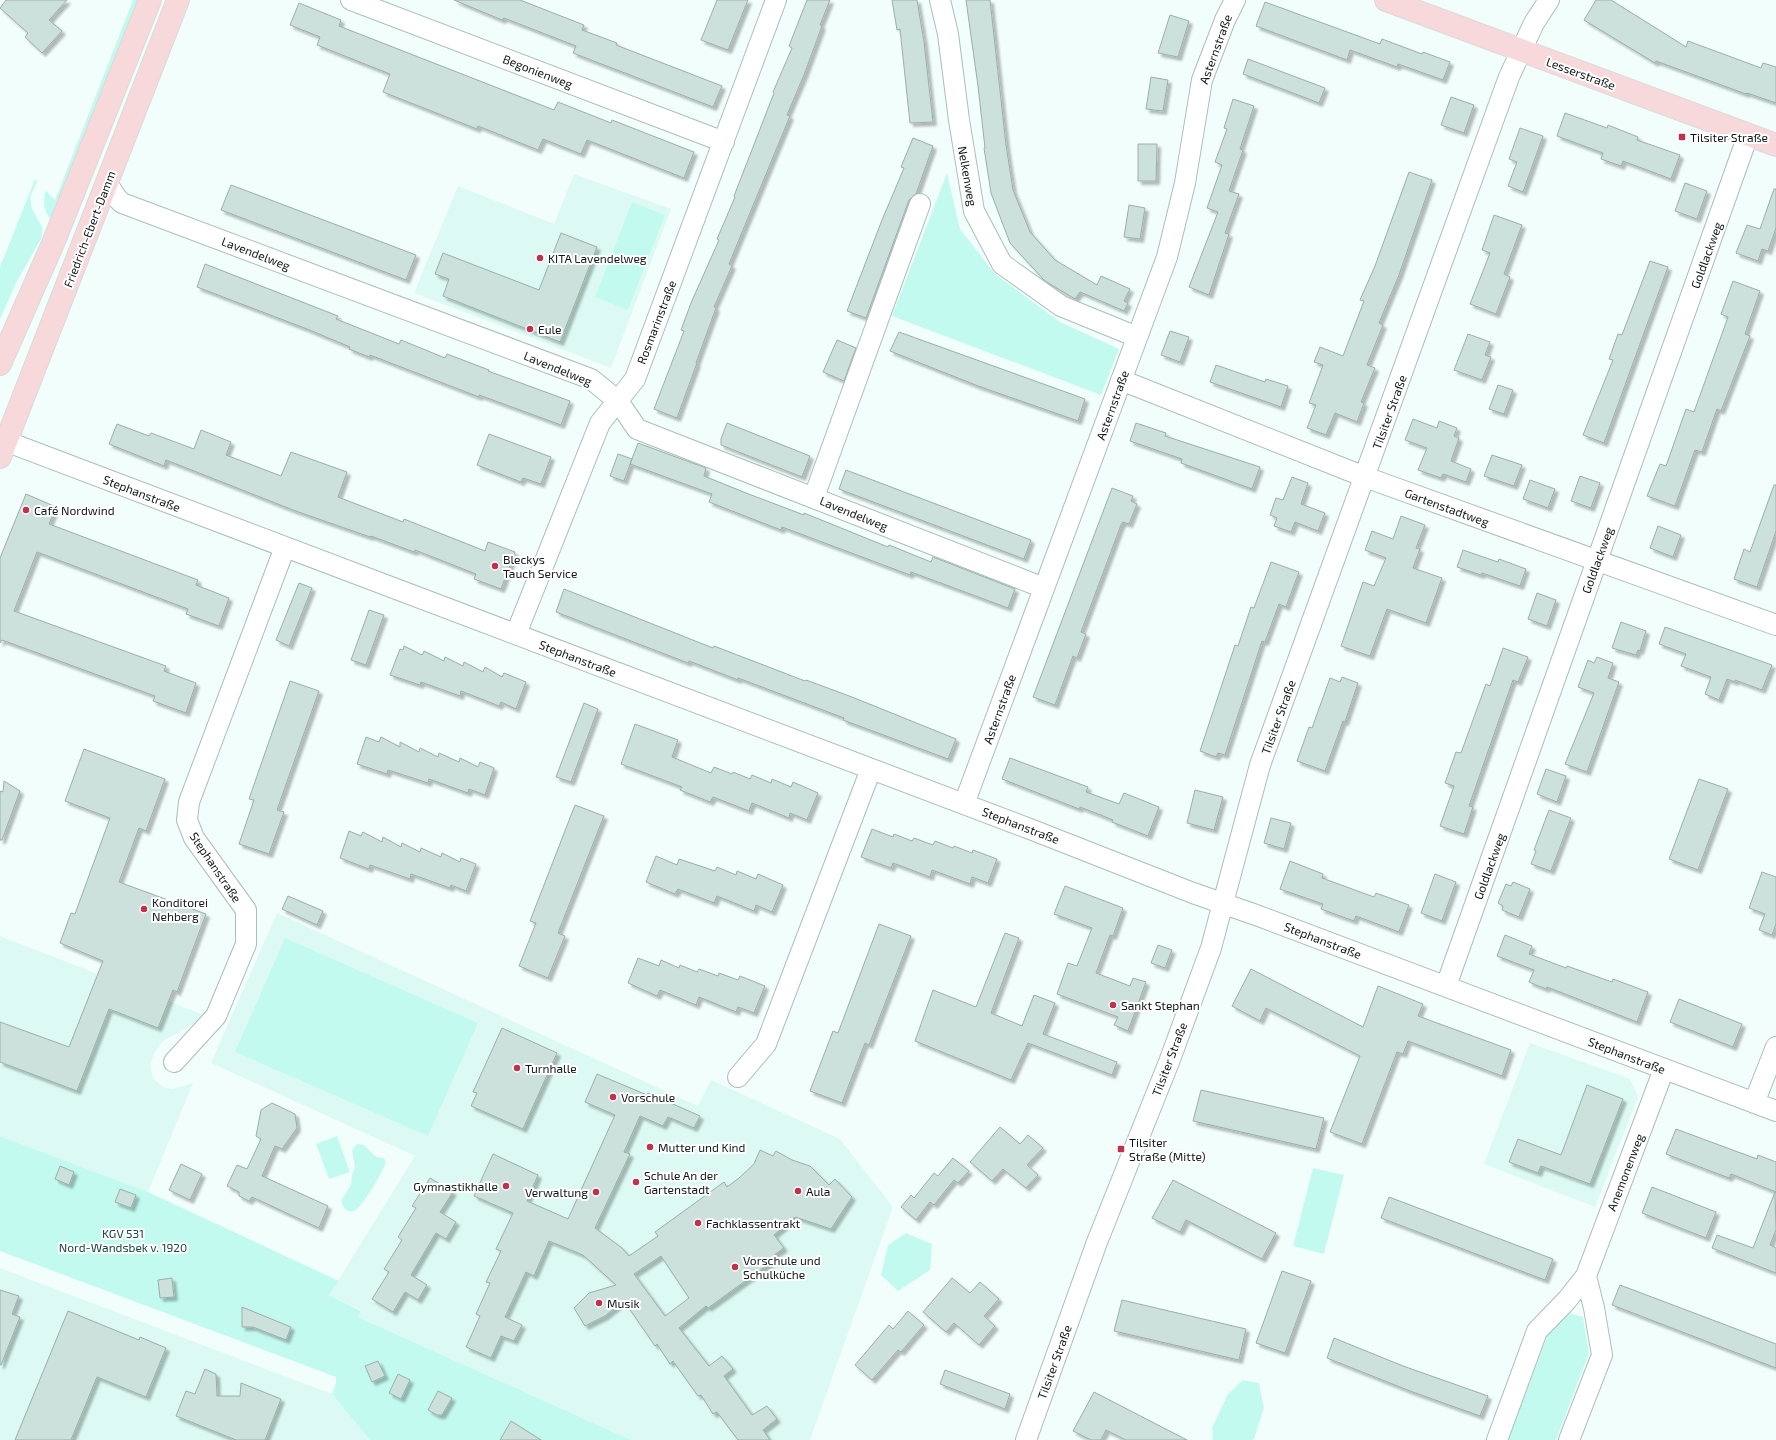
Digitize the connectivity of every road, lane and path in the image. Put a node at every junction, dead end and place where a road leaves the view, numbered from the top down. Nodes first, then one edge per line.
1 (150, 0) edge
2 (178, 0) edge
3 (351, 0) edge
4 (776, 0) edge
5 (940, 0) edge
6 (1235, 0) edge
7 (1386, 0) edge
8 (1549, 0) edge
9 (1522, 50) junction
10 (1748, 135) junction
11 (724, 142) junction
12 (1776, 145) edge
13 (107, 183) junction
14 (920, 204) dead end
15 (1137, 337) junction
16 (0, 364) edge
17 (1121, 380) junction
18 (618, 401) junction
19 (2, 446) edge
20 (1365, 477) junction
21 (814, 497) junction
22 (285, 547) junction
23 (1597, 561) junction
24 (1044, 588) junction
25 (1776, 624) edge
26 (516, 634) junction
27 (871, 769) junction
28 (964, 804) junction
29 (1222, 903) junction
30 (1446, 986) junction
31 (1776, 1047) edge
32 (174, 1062) dead end
33 (1664, 1069) junction
34 (738, 1077) dead end
35 (1754, 1103) junction
36 (1776, 1111) edge
37 (1586, 1276) junction
38 (1026, 1440) edge
39 (1497, 1440) edge
40 (1569, 1440) edge

1 - 16 main road
2 - 13 main road, Friedrich-Ebert-Damm
3 - 11 street, Begonienweg
4 - 11 street, Rosmarinstraße
5 - 15 street, Nelkenweg
6 - 15 street, Asternstraße
7 - 9 main road, Lesserstraße
8 - 9 street, Tilsiter Straße
9 - 10 main road, Lesserstraße
9 - 20 street, Tilsiter Straße
10 - 12 main road, Lesserstraße
10 - 23 street, Goldlackweg
11 - 18 street, Rosmarinstraße
13 - 18 street, Lavendelweg
13 - 19 main road, Friedrich-Ebert-Damm
14 - 21 street
15 - 17 street, Asternstraße
17 - 20 street, Gartenstadtweg
17 - 24 street, Asternstraße
18 - 21 street, Lavendelweg
18 - 26 street, Rosmarinstraße
19 - 22 street, Stephanstraße
20 - 23 street, Gartenstadtweg
20 - 29 street, Tilsiter Straße
21 - 24 street, Lavendelweg
22 - 26 street, Stephanstraße
22 - 32 street, Stephanstraße
23 - 25 street, Gartenstadtweg
23 - 30 street, Goldlackweg
24 - 28 street, Asternstraße
26 - 27 street, Stephanstraße
27 - 28 street, Stephanstraße
27 - 34 street
28 - 29 street, Stephanstraße
29 - 30 street, Stephanstraße
29 - 38 street, Tilsiter Straße
30 - 33 street, Stephanstraße
31 - 35 street
33 - 35 street, Stephanstraße
33 - 37 street, Anemonenweg
35 - 36 street, Stephanstraße
37 - 39 street, Anemonenweg
37 - 40 street

